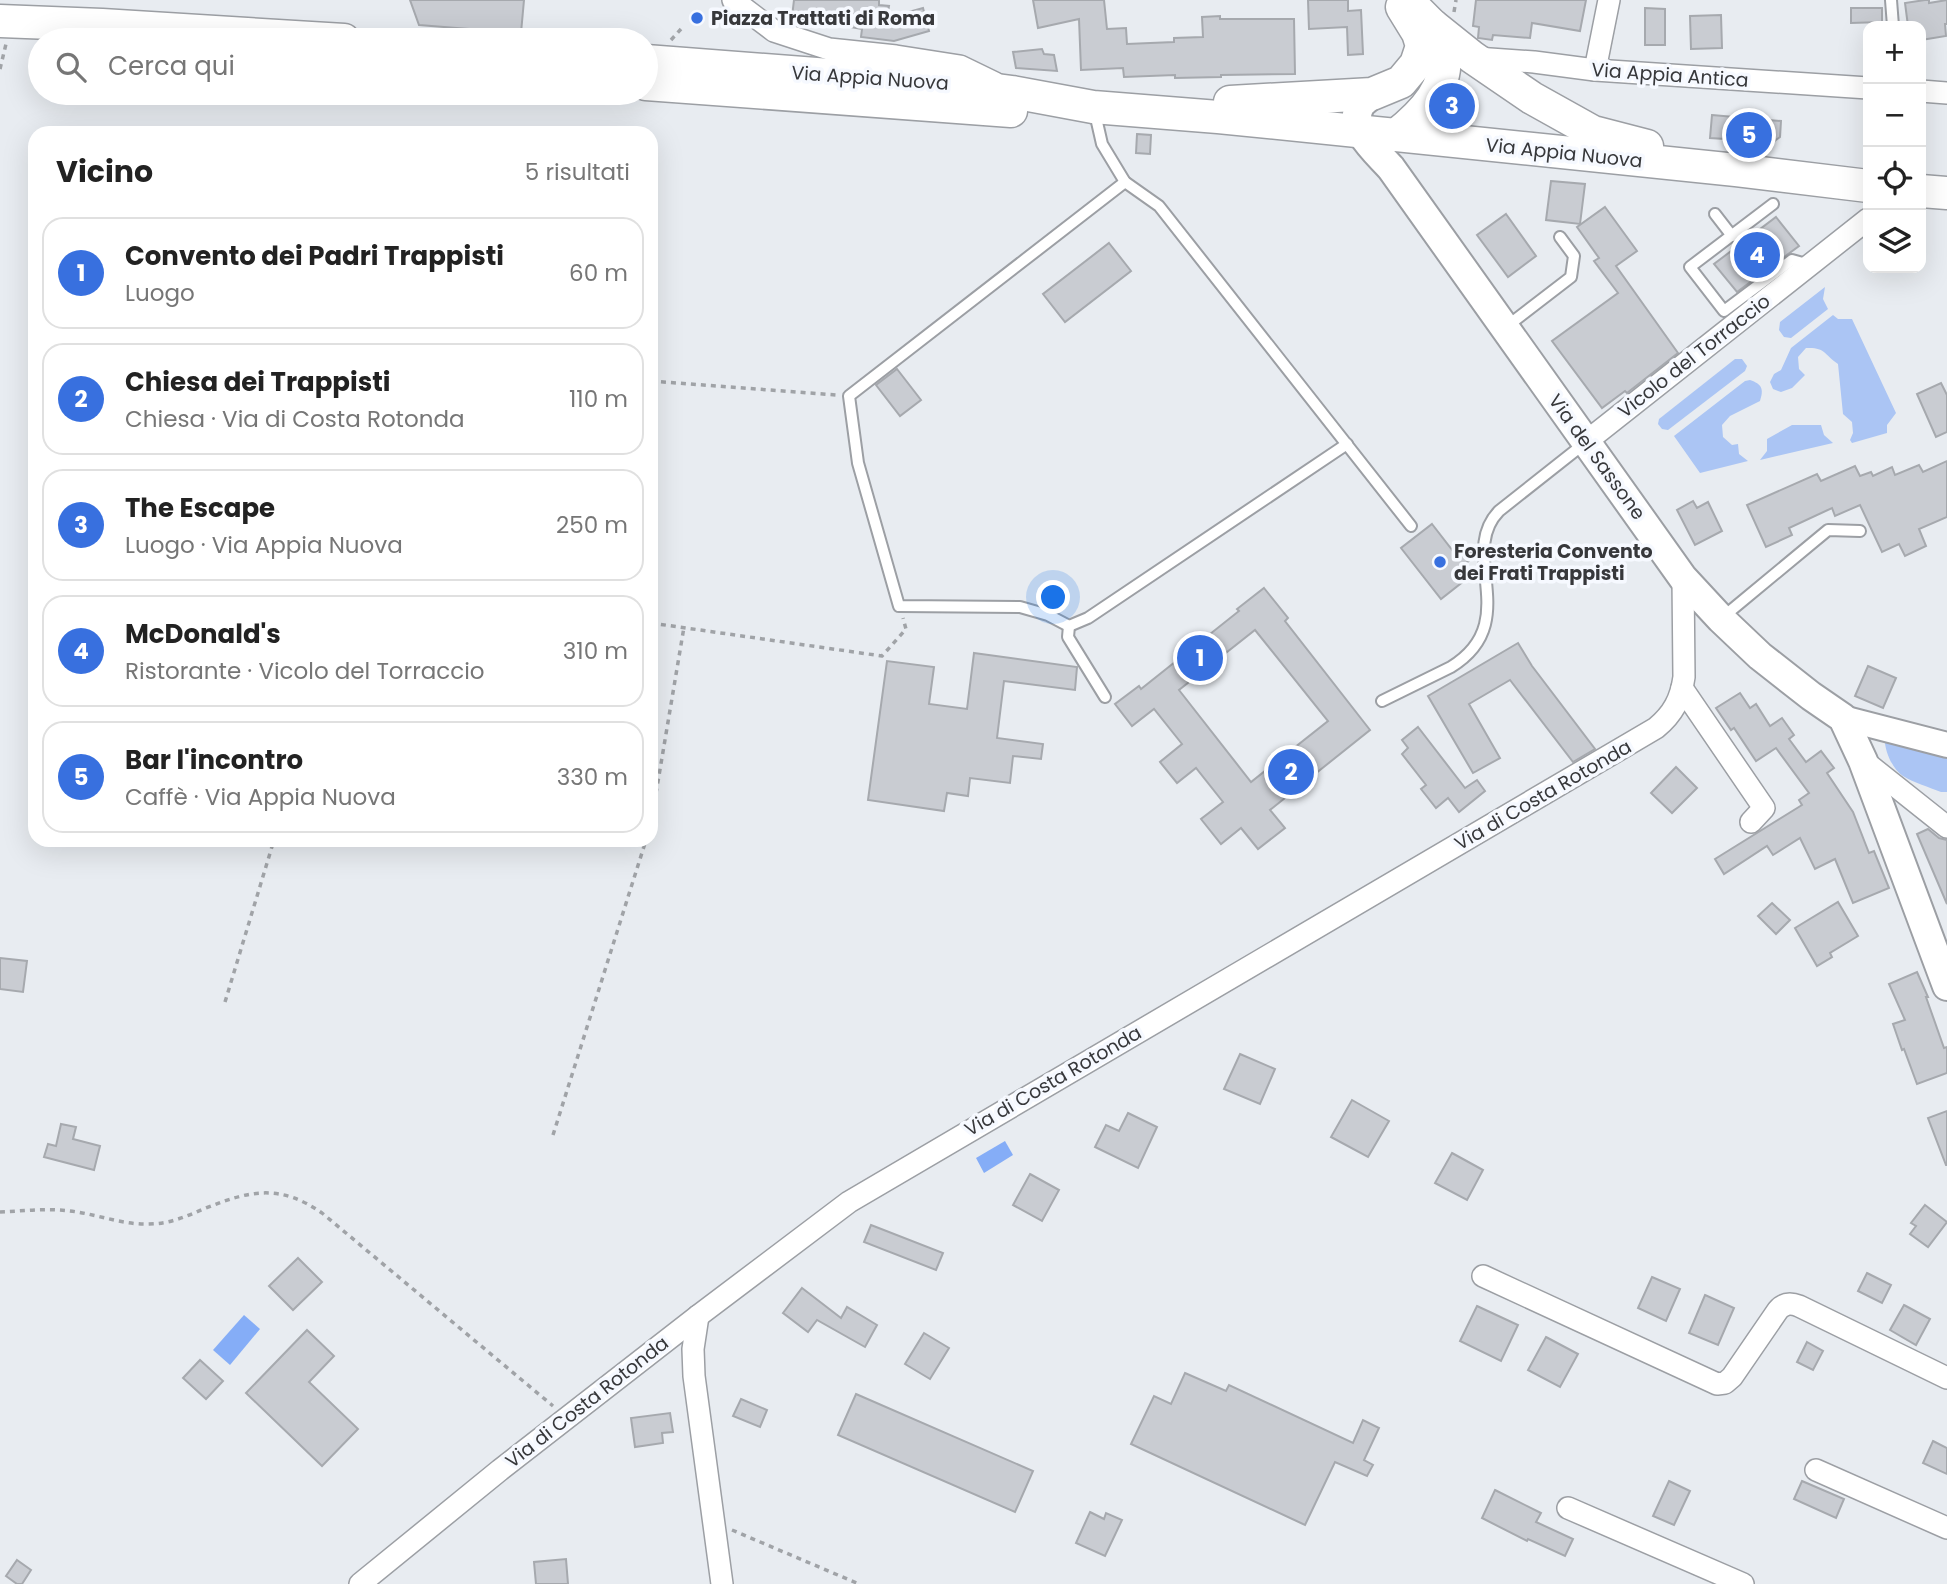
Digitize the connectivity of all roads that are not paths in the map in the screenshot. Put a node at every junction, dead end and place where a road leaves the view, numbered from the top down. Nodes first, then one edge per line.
1 (733, 0) edge
2 (1398, 0) edge
3 (1407, 0) edge
4 (1609, 0) edge
5 (1891, 0) edge
6 (1893, 21) edge
7 (1432, 25) junction
8 (68, 28) edge
9 (150, 28) edge
10 (28, 32) edge
11 (1, 34) edge
12 (28, 41) edge
13 (1472, 57) junction
14 (658, 62) edge
15 (1595, 70) junction
16 (658, 85) edge
17 (1863, 88) edge
18 (1926, 91) edge
19 (1012, 92) junction
20 (1947, 93) edge
21 (1372, 94) junction
22 (1093, 107) junction
23 (1137, 111) junction
24 (1361, 132) junction
25 (1396, 135) junction
26 (1572, 154) junction
27 (1391, 168) junction
28 (1736, 170) junction
29 (1125, 182) junction
30 (1863, 185) edge
31 (1926, 191) edge
32 (1947, 193) edge
33 (1773, 204) dead end
34 (1715, 214) dead end
35 (1863, 223) edge
36 (1732, 236) junction
37 (1560, 237) dead end
38 (1810, 265) junction
39 (1504, 329) junction
40 (1587, 441) junction
41 (1347, 444) junction
42 (1411, 526) dead end
43 (1860, 531) dead end
44 (1683, 578) junction
45 (1721, 619) junction
46 (1069, 626) junction
47 (1682, 688) junction
48 (1105, 697) dead end
49 (1382, 701) dead end
50 (1843, 718) junction
51 (1947, 745) edge
52 (1863, 761) junction
53 (1751, 822) dead end
54 (1947, 827) edge
55 (1947, 986) edge
56 (1483, 1276) dead end
57 (698, 1316) junction
58 (1947, 1378) edge
59 (1816, 1470) dead end
60 (1569, 1508) dead end
61 (1947, 1528) edge
62 (360, 1584) edge
63 (722, 1584) edge
64 (1743, 1584) edge

1 - 19 street
2 - 21 main road
3 - 7 main road
4 - 15 street
5 - 6 lane
7 - 13 main road
7 - 25 main road
8 - 9 main road
10 - 11 main road
11 - 12 main road
13 - 15 street, Via Appia Antica
13 - 26 main road
13 - 28 main road
14 - 19 main road, Via Appia Nuova
15 - 17 street, Via Appia Antica
16 - 22 main road, Via Appia Nuova
18 - 20 street
19 - 22 main road, Via Appia Nuova
21 - 23 main road
21 - 24 main road
22 - 23 main road, Via Appia Nuova
22 - 29 lane
23 - 24 main road, Via Appia Nuova
24 - 25 main road, Via Appia Nuova
24 - 27 main road, Via del Sassone
25 - 26 main road, Via Appia Nuova
25 - 27 main road
26 - 28 main road, Via Appia Nuova
27 - 39 main road, Via del Sassone
28 - 30 main road, Via Appia Nuova
29 - 41 lane
29 - 46 lane
31 - 32 main road
33 - 36 lane
34 - 36 lane
35 - 38 street, Vicolo del Torraccio
36 - 38 lane
37 - 39 lane
38 - 40 street, Vicolo del Torraccio
39 - 40 main road, Via del Sassone
40 - 44 main road, Via del Sassone
40 - 49 lane
41 - 42 lane
41 - 46 lane
43 - 45 lane
44 - 45 main road, Via del Sassone
44 - 47 street, Via di Costa Rotonda
45 - 50 main road, Via del Sassone
46 - 48 lane
47 - 53 street
47 - 57 street, Via di Costa Rotonda
50 - 51 street
50 - 52 main road, Via del Sassone
52 - 54 street
52 - 55 main road, Via del Sassone
56 - 58 street
57 - 62 street, Via di Costa Rotonda
57 - 63 street
59 - 61 street
60 - 64 street

